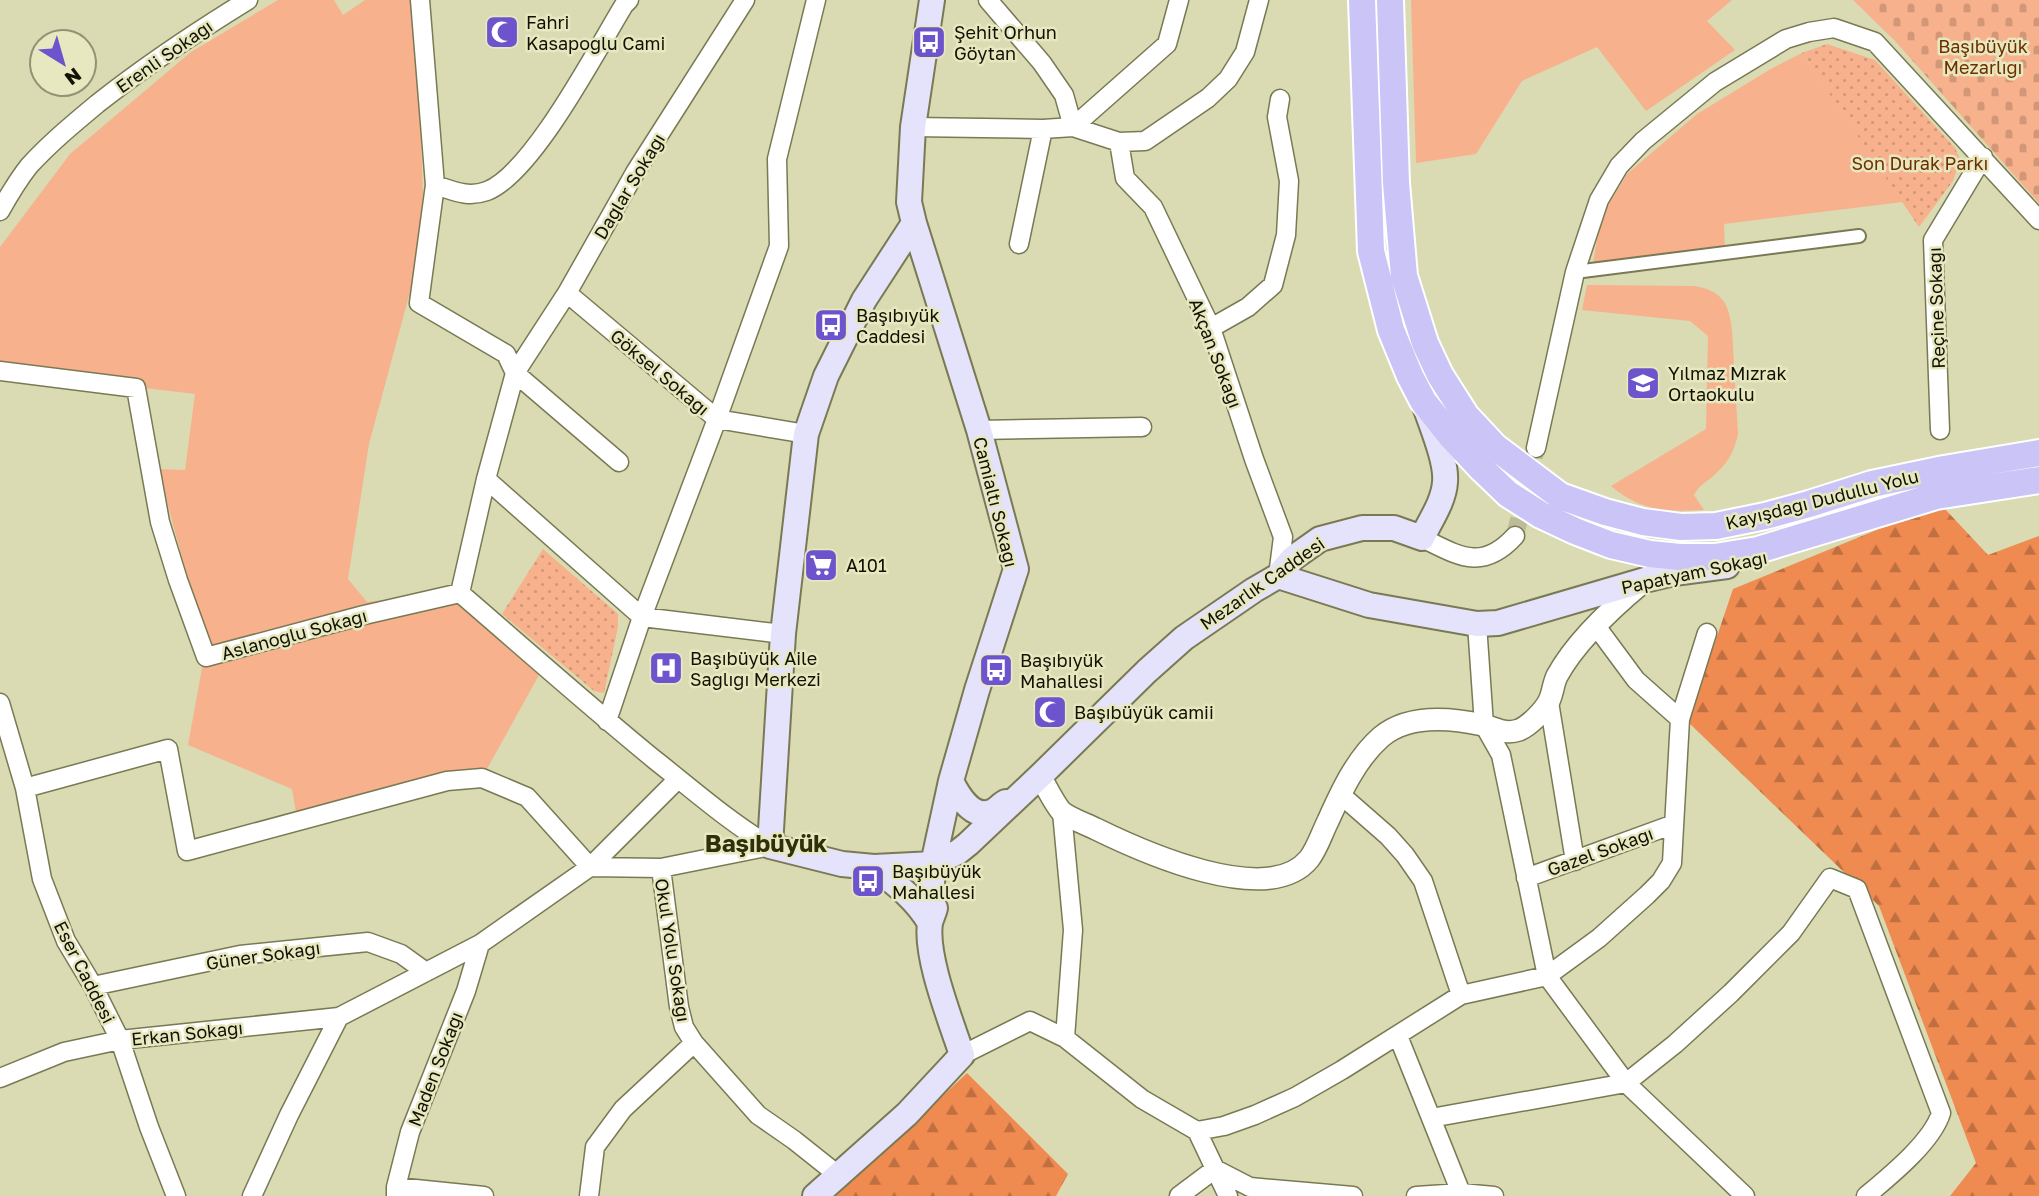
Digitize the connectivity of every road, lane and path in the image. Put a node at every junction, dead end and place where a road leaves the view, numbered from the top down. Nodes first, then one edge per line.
1 (248, 0) edge
2 (420, 0) edge
3 (629, 0) edge
4 (745, 0) edge
5 (816, 0) edge
6 (932, 0) edge
7 (988, 0) edge
8 (1179, 0) edge
9 (1259, 0) edge
10 (1362, 0) edge
11 (1390, 0) edge
12 (1280, 99) dead end
13 (913, 127) junction
14 (1073, 127) junction
15 (1043, 129) junction
16 (1119, 142) junction
17 (1983, 158) junction
18 (435, 185) junction
19 (1, 206) edge
20 (2039, 220) edge
21 (914, 223) junction
22 (1859, 236) dead end
23 (1019, 244) dead end
24 (1575, 272) junction
25 (567, 293) junction
26 (1211, 328) junction
27 (0, 371) edge
28 (515, 373) junction
29 (1423, 401) junction
30 (717, 419) junction
31 (1142, 427) dead end
32 (979, 430) junction
33 (1940, 430) dead end
34 (806, 434) junction
35 (1536, 448) tunnel mouth
36 (2039, 453) edge
37 (619, 462) dead end
38 (486, 479) junction
39 (2039, 480) edge
40 (1445, 485) junction
41 (1394, 528) junction
42 (1825, 531) junction
43 (1515, 536) tunnel mouth
44 (1422, 538) junction
45 (1278, 576) junction
46 (1645, 580) junction
47 (460, 593) junction
48 (642, 617) junction
49 (1477, 624) junction
50 (1596, 626) junction
51 (1707, 633) dead end
52 (783, 634) junction
53 (1549, 702) junction
54 (0, 703) edge
55 (1680, 719) junction
56 (607, 721) junction
57 (1484, 726) junction
58 (1040, 776) junction
59 (678, 779) junction
60 (951, 781) junction
61 (24, 788) junction
62 (1340, 794) junction
63 (1062, 812) junction
64 (1674, 824) junction
65 (770, 846) junction
66 (958, 852) junction
67 (1574, 860) junction
68 (933, 864) junction
69 (590, 867) junction
70 (874, 867) junction
71 (661, 868) junction
72 (1526, 878) junction
73 (930, 923) junction
74 (480, 943) junction
75 (426, 972) junction
76 (1547, 976) junction
77 (93, 986) junction
78 (1461, 995) junction
79 (338, 1017) junction
80 (1398, 1036) junction
81 (1065, 1038) junction
82 (120, 1040) junction
83 (694, 1043) junction
84 (962, 1055) junction
85 (0, 1078) edge
86 (1626, 1083) junction
87 (1431, 1118) junction
88 (1197, 1131) junction
89 (1215, 1169) junction
90 (838, 1175) junction
91 (396, 1191) edge
92 (1461, 1193) junction
93 (176, 1196) edge
94 (252, 1196) edge
95 (484, 1196) edge
96 (589, 1196) edge
97 (815, 1196) edge
98 (1179, 1196) edge
99 (1227, 1196) edge
100 (1353, 1196) edge
101 (1416, 1196) edge
102 (1494, 1196) edge
103 (1745, 1196) edge
104 (1866, 1196) edge

1 - 19 street, Erenli Sokağı
2 - 18 street
3 - 18 street
4 - 25 street, Dağlar Sokağı
5 - 30 street
6 - 13 main road, Camialtı Sokağı
7 - 14 street
8 - 14 street
9 - 16 street
10 - 29 main road, Kayışdağı Dudullu Yolu
11 - 36 main road, Kayışdağı Dudullu Yolu
12 - 26 street
13 - 15 street
13 - 21 main road, Camialtı Sokağı
14 - 15 street
14 - 16 street
15 - 23 street
16 - 26 street, Akçan Sokağı
17 - 20 street
17 - 24 street
17 - 33 street, Reçine Sokağı
18 - 28 street
21 - 32 main road, Camialtı Sokağı
21 - 34 main road
22 - 24 street
24 - 35 street
25 - 28 street, Dağlar Sokağı
25 - 30 street, Göksel Sokağı
26 - 45 street, Akçan Sokağı
27 - 47 street, Aslanoğlu Sokağı
28 - 37 street
28 - 38 street, Dağlar Sokağı
29 - 40 main road
29 - 42 main road, Kayışdağı Dudullu Yolu
30 - 34 street, Göksel Sokağı
30 - 48 street
31 - 32 street
32 - 60 main road, Camialtı Sokağı
34 - 52 main road
38 - 47 street, Dağlar Sokağı
38 - 48 street
39 - 42 main road, Kayışdağı Dudullu Yolu
40 - 41 main road
40 - 44 main road
41 - 44 main road, Mezarlık Caddesi
41 - 45 main road, Mezarlık Caddesi
42 - 46 main road, Papatyam Sokağı
43 - 44 street, Mezarlık Caddesi
45 - 49 main road, Papatyam Sokağı
45 - 58 main road, Mezarlık Caddesi
46 - 49 main road, Papatyam Sokağı
46 - 50 street
47 - 56 street
48 - 52 street
48 - 56 street
49 - 57 street
50 - 53 street
50 - 55 street
51 - 55 street
52 - 65 main road
53 - 57 street
53 - 67 street
54 - 61 street, Eser Caddesi
55 - 64 street
56 - 59 street
57 - 62 street
57 - 72 street
58 - 60 main road
58 - 63 street
58 - 66 main road, Mezarlık Caddesi
59 - 65 street
59 - 69 street
60 - 68 main road, Camialtı Sokağı
61 - 69 street
61 - 77 street, Eser Caddesi
62 - 63 street
62 - 78 street
63 - 81 street
64 - 67 street, Gazel Sokağı
64 - 76 street
65 - 70 main road
65 - 71 street
66 - 68 main road, Mezarlık Caddesi
66 - 73 main road
67 - 72 street, Gazel Sokağı
68 - 70 main road
68 - 73 main road
69 - 71 street
69 - 74 street
70 - 73 main road
71 - 83 street, Okul Yolu Sokağı
72 - 76 street
73 - 84 main road
74 - 75 street
74 - 91 street, Maden Sokağı
75 - 77 street, Güner Sokağı
75 - 79 street
76 - 78 street
76 - 86 street
77 - 82 street, Eser Caddesi
78 - 80 street
79 - 82 street, Erkan Sokağı
79 - 94 street
80 - 87 street
80 - 88 street
81 - 84 street
81 - 88 street
82 - 85 street, Erkan Sokağı
82 - 93 street, Eser Caddesi
83 - 90 street, Okul Yolu Sokağı
83 - 96 street
84 - 90 main road
86 - 87 street
86 - 103 street
86 - 104 street
87 - 92 street
88 - 89 street
89 - 98 street
89 - 99 street
89 - 100 street
90 - 97 main road
91 - 95 street
92 - 101 street
92 - 102 street

